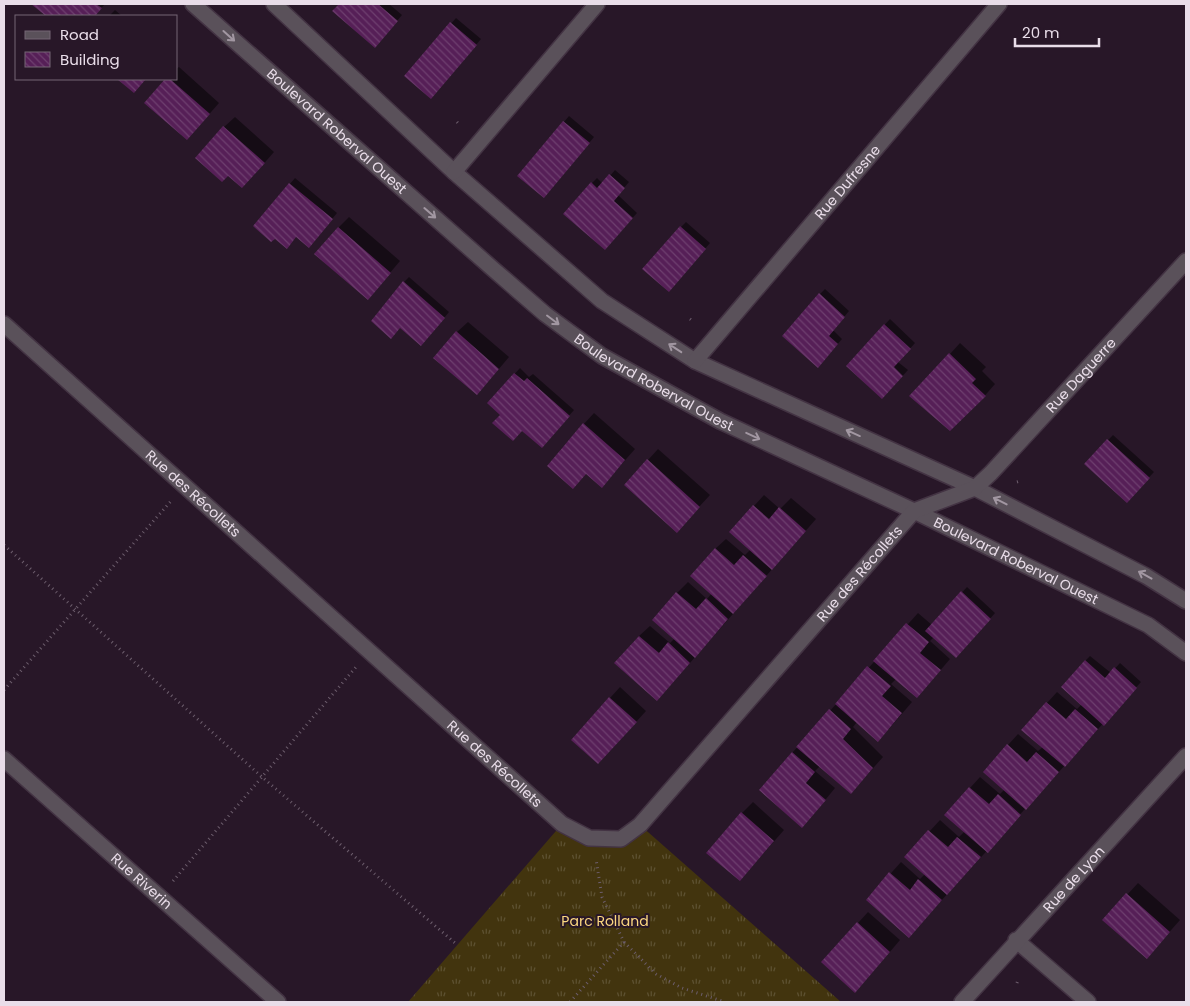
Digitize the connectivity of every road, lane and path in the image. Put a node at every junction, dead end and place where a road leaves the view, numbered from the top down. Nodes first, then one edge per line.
1 (193, 4) edge
2 (274, 4) edge
3 (597, 4) edge
4 (999, 4) edge
5 (454, 172) junction
6 (1186, 261) edge
7 (690, 319) dead end
8 (694, 322) dead end
9 (4, 324) edge
10 (695, 361) junction
11 (184, 486) junction
12 (975, 488) junction
13 (914, 510) junction
14 (4, 545) edge
15 (1186, 601) edge
16 (75, 609) junction
17 (369, 651) junction
18 (1186, 653) edge
19 (4, 690) edge
20 (1186, 756) edge
21 (4, 759) edge
22 (262, 777) junction
23 (595, 855) dead end
24 (160, 897) junction
25 (1016, 940) junction
26 (624, 942) junction
27 (455, 943) dead end
28 (278, 1002) edge
29 (570, 1002) edge
30 (725, 1002) edge
31 (962, 1002) edge
32 (1088, 1002) edge

1 -> 13 street, Boulevard Roberval Ouest
2 - 5 street
3 - 5 street
4 - 10 street, Rue Dufresne
10 -> 5 street
6 - 12 street, Rue Daguerre
7 - 8 path
9 - 11 street, Rue des Récollets
12 -> 10 street
11 - 16 path
11 - 17 street, Rue des Récollets
12 - 13 street, Rue des Récollets
15 -> 12 street
13 - 17 street, Rue des Récollets
13 - 18 street, Boulevard Roberval Ouest
14 - 16 path
16 - 19 path
16 - 22 path
17 - 22 path
20 - 25 street, Rue de Lyon
21 - 24 street, Rue Riverin
22 - 24 path
22 - 27 path
23 - 26 path
24 - 28 street, Rue Riverin
25 - 31 street, Rue de Lyon
25 - 32 street
26 - 29 path
26 - 30 path

